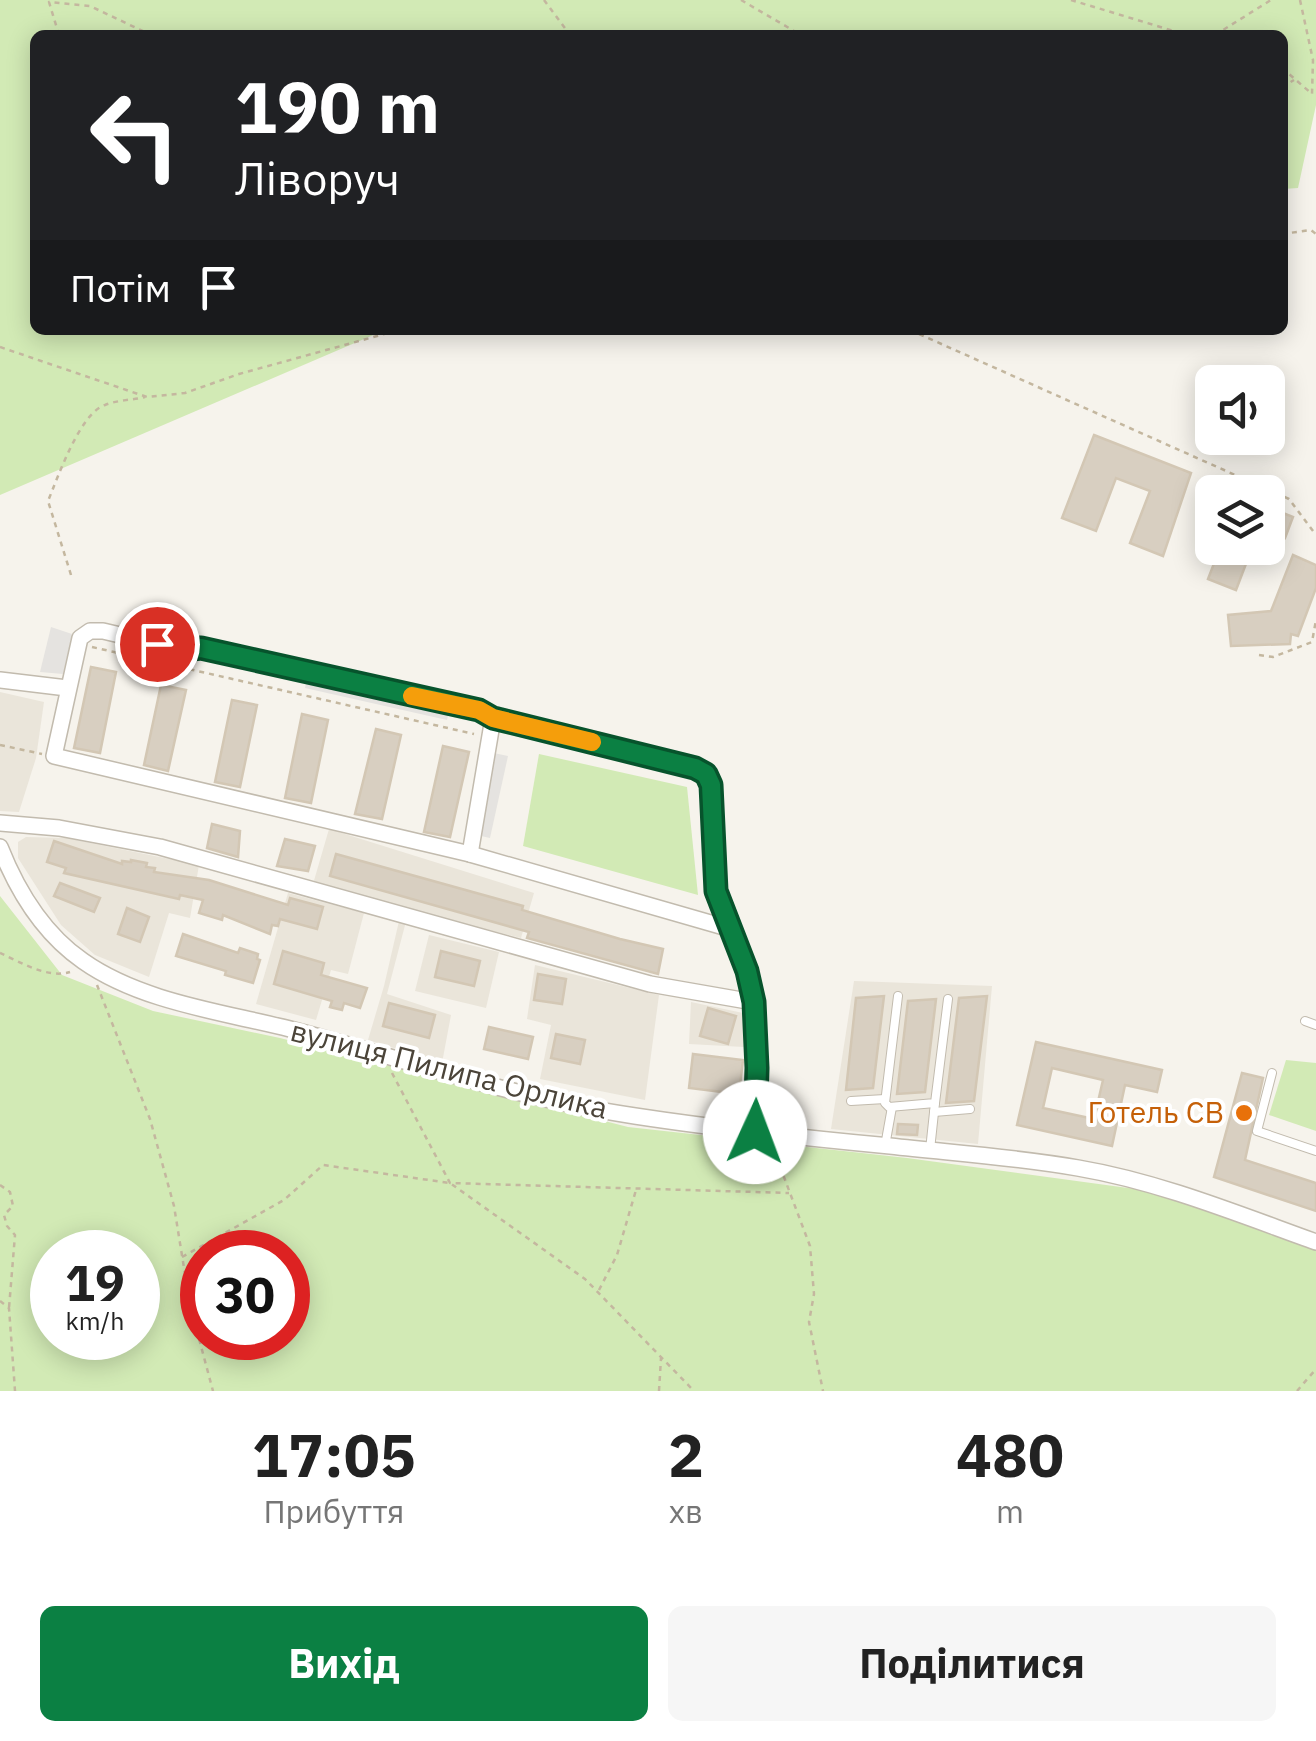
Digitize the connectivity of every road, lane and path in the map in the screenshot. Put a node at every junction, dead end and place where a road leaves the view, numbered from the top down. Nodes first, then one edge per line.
1 (544, 0) edge
2 (741, 0) edge
3 (1071, 0) edge
4 (1271, 0) edge
5 (1300, 0) edge
6 (57, 30) edge
7 (140, 30) edge
8 (566, 30) edge
9 (792, 30) edge
10 (1170, 30) edge
11 (1223, 30) edge
12 (1288, 73) edge
13 (1296, 79) junction
14 (1288, 84) edge
15 (1288, 233) edge
16 (1316, 234) edge
17 (380, 335) edge
18 (921, 335) edge
19 (0, 347) edge
20 (147, 397) junction
21 (1316, 536) edge
22 (71, 575) dead end
23 (1316, 620) edge
24 (87, 646) dead end
25 (1259, 655) dead end
26 (0, 680) edge
27 (67, 688) junction
28 (493, 718) junction
29 (478, 735) dead end
30 (0, 745) edge
31 (54, 756) junction
32 (0, 822) edge
33 (0, 846) edge
34 (470, 854) junction
35 (731, 929) junction
36 (0, 952) edge
37 (84, 962) junction
38 (898, 996) dead end
39 (948, 999) dead end
40 (754, 1002) junction
41 (1305, 1020) dead end
42 (1316, 1025) edge
43 (382, 1055) junction
44 (1272, 1072) dead end
45 (851, 1101) dead end
46 (889, 1103) junction
47 (935, 1108) junction
48 (970, 1110) dead end
49 (761, 1132) junction
50 (884, 1146) junction
51 (930, 1150) junction
52 (1316, 1151) edge
53 (450, 1183) junction
54 (0, 1185) edge
55 (636, 1189) junction
56 (789, 1193) junction
57 (230, 1230) edge
58 (1316, 1242) edge
59 (180, 1244) edge
60 (598, 1292) junction
61 (0, 1302) edge
62 (9, 1308) junction
63 (661, 1357) junction
64 (205, 1360) edge
65 (1316, 1369) edge
66 (15, 1391) edge
67 (213, 1391) edge
68 (659, 1391) edge
69 (694, 1391) edge
70 (823, 1391) edge
71 (1297, 1391) edge

1 - 8 path
2 - 9 path
3 - 10 path
4 - 11 path
5 - 13 path
6 - 7 path
12 - 13 path
13 - 14 path
15 - 16 path
17 - 20 path
18 - 21 path
19 - 20 path
20 - 22 path
23 - 25 path
24 - 29 path
26 - 27 street
27 - 28 street
27 - 31 street
28 - 34 street
28 - 35 street
30 - 31 path
31 - 34 street
32 - 40 street
33 - 37 street, вулиця Пилипа Орлика
34 - 35 street
35 - 40 street
36 - 37 path
37 - 43 street, вулиця Пилипа Орлика
37 - 59 path
38 - 46 lane
39 - 47 lane
40 - 49 street
41 - 42 lane
43 - 49 street, вулиця Пилипа Орлика
43 - 53 path
44 - 52 lane
45 - 46 lane
46 - 47 lane
46 - 50 lane
47 - 48 lane
47 - 51 lane
49 - 50 street, вулиця Пилипа Орлика
49 - 56 path
50 - 51 street, вулиця Пилипа Орлика
51 - 58 street, вулиця Пилипа Орлика
53 - 55 path
53 - 57 path
53 - 60 path
54 - 62 path
55 - 56 path
55 - 60 path
56 - 70 path
60 - 63 path
61 - 62 path
62 - 66 path
63 - 68 path
63 - 69 path
64 - 67 path
65 - 71 path

